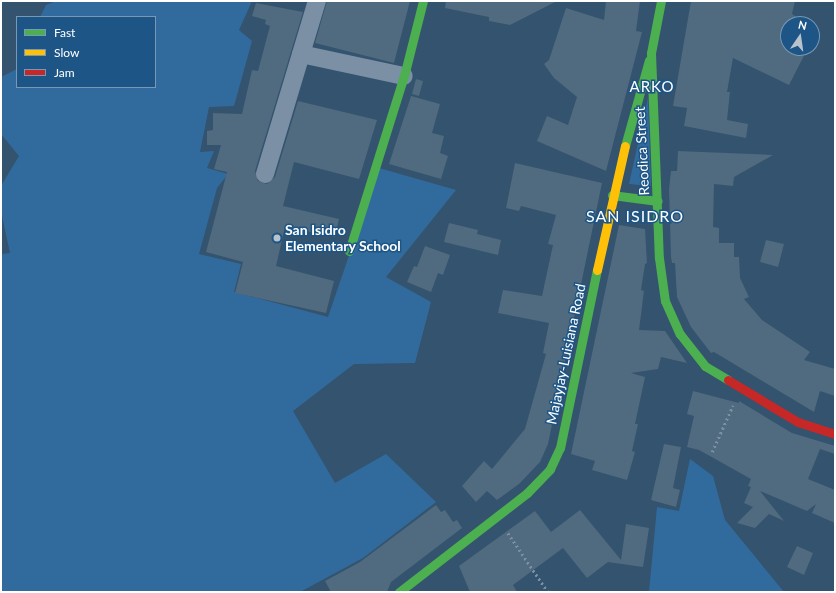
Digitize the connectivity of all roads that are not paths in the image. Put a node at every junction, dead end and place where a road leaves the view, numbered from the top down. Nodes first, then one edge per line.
1 (317, 1) edge
2 (423, 1) edge
3 (660, 1) edge
4 (651, 53) junction
5 (301, 54) junction
6 (404, 76) junction
7 (265, 174) dead end
8 (612, 195) junction
9 (658, 200) junction
10 (349, 251) dead end
11 (835, 434) edge
12 (399, 592) edge

1 - 5 street
2 - 6 street
3 - 4 street, Reodica Street
4 - 8 street, Majayjay-Luisiana Road
4 - 9 street, Reodica Street
5 - 6 street
5 - 7 street
6 - 10 street
8 - 9 street
8 - 12 street, Majayjay-Luisiana Road
9 - 11 street, Reodica Street

